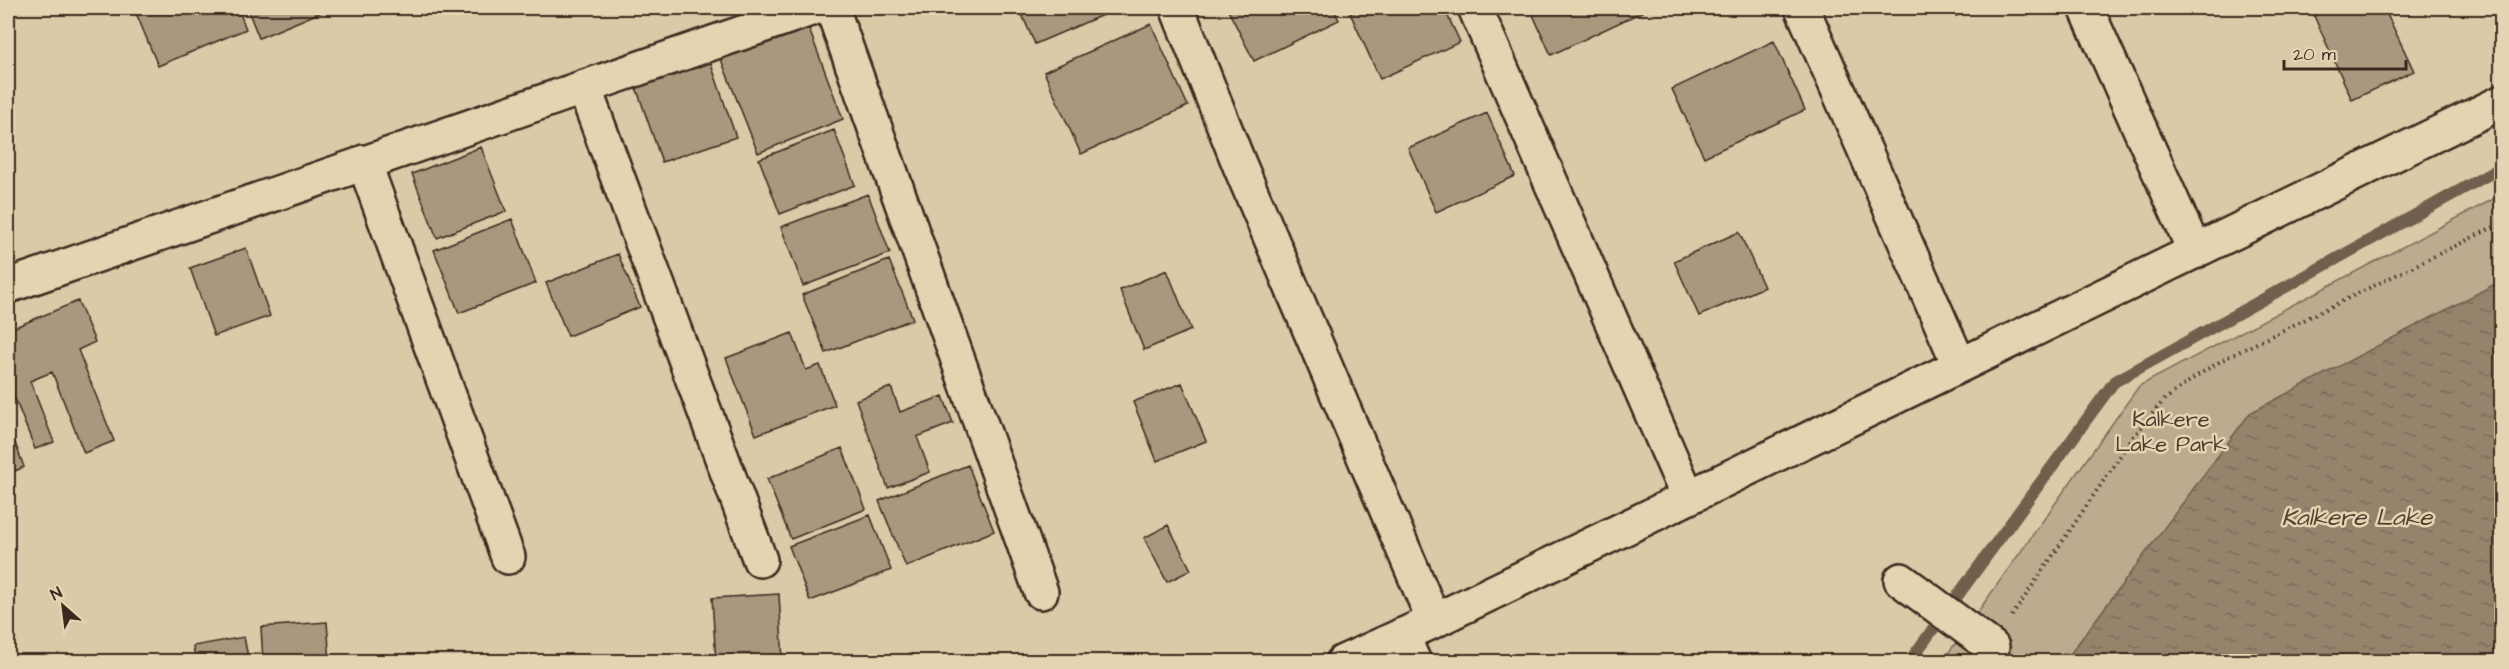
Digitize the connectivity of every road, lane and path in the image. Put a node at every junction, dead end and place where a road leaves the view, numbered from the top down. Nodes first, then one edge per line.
1 (814, 8) edge
2 (832, 8) edge
3 (1177, 8) edge
4 (1475, 8) edge
5 (1802, 8) edge
6 (2086, 8) edge
7 (584, 87) junction
8 (2502, 102) edge
9 (364, 162) junction
10 (2502, 223) edge
11 (2194, 252) junction
12 (8, 286) edge
13 (1959, 364) junction
14 (1688, 497) junction
15 (508, 557) dead end
16 (760, 560) dead end
17 (1914, 589) dead end
18 (1041, 592) dead end
19 (1434, 621) junction
20 (1992, 647) joint
21 (1408, 648) edge
22 (1343, 662) edge

1 - 7 street
2 - 18 street
3 - 19 street
4 - 14 street
5 - 13 street
6 - 11 street
7 - 9 street
7 - 16 street
8 - 11 street
9 - 12 street
9 - 15 street
10 - 20 path
11 - 13 street
13 - 14 street
14 - 19 street
17 - 20 street
19 - 21 street
21 - 22 street

